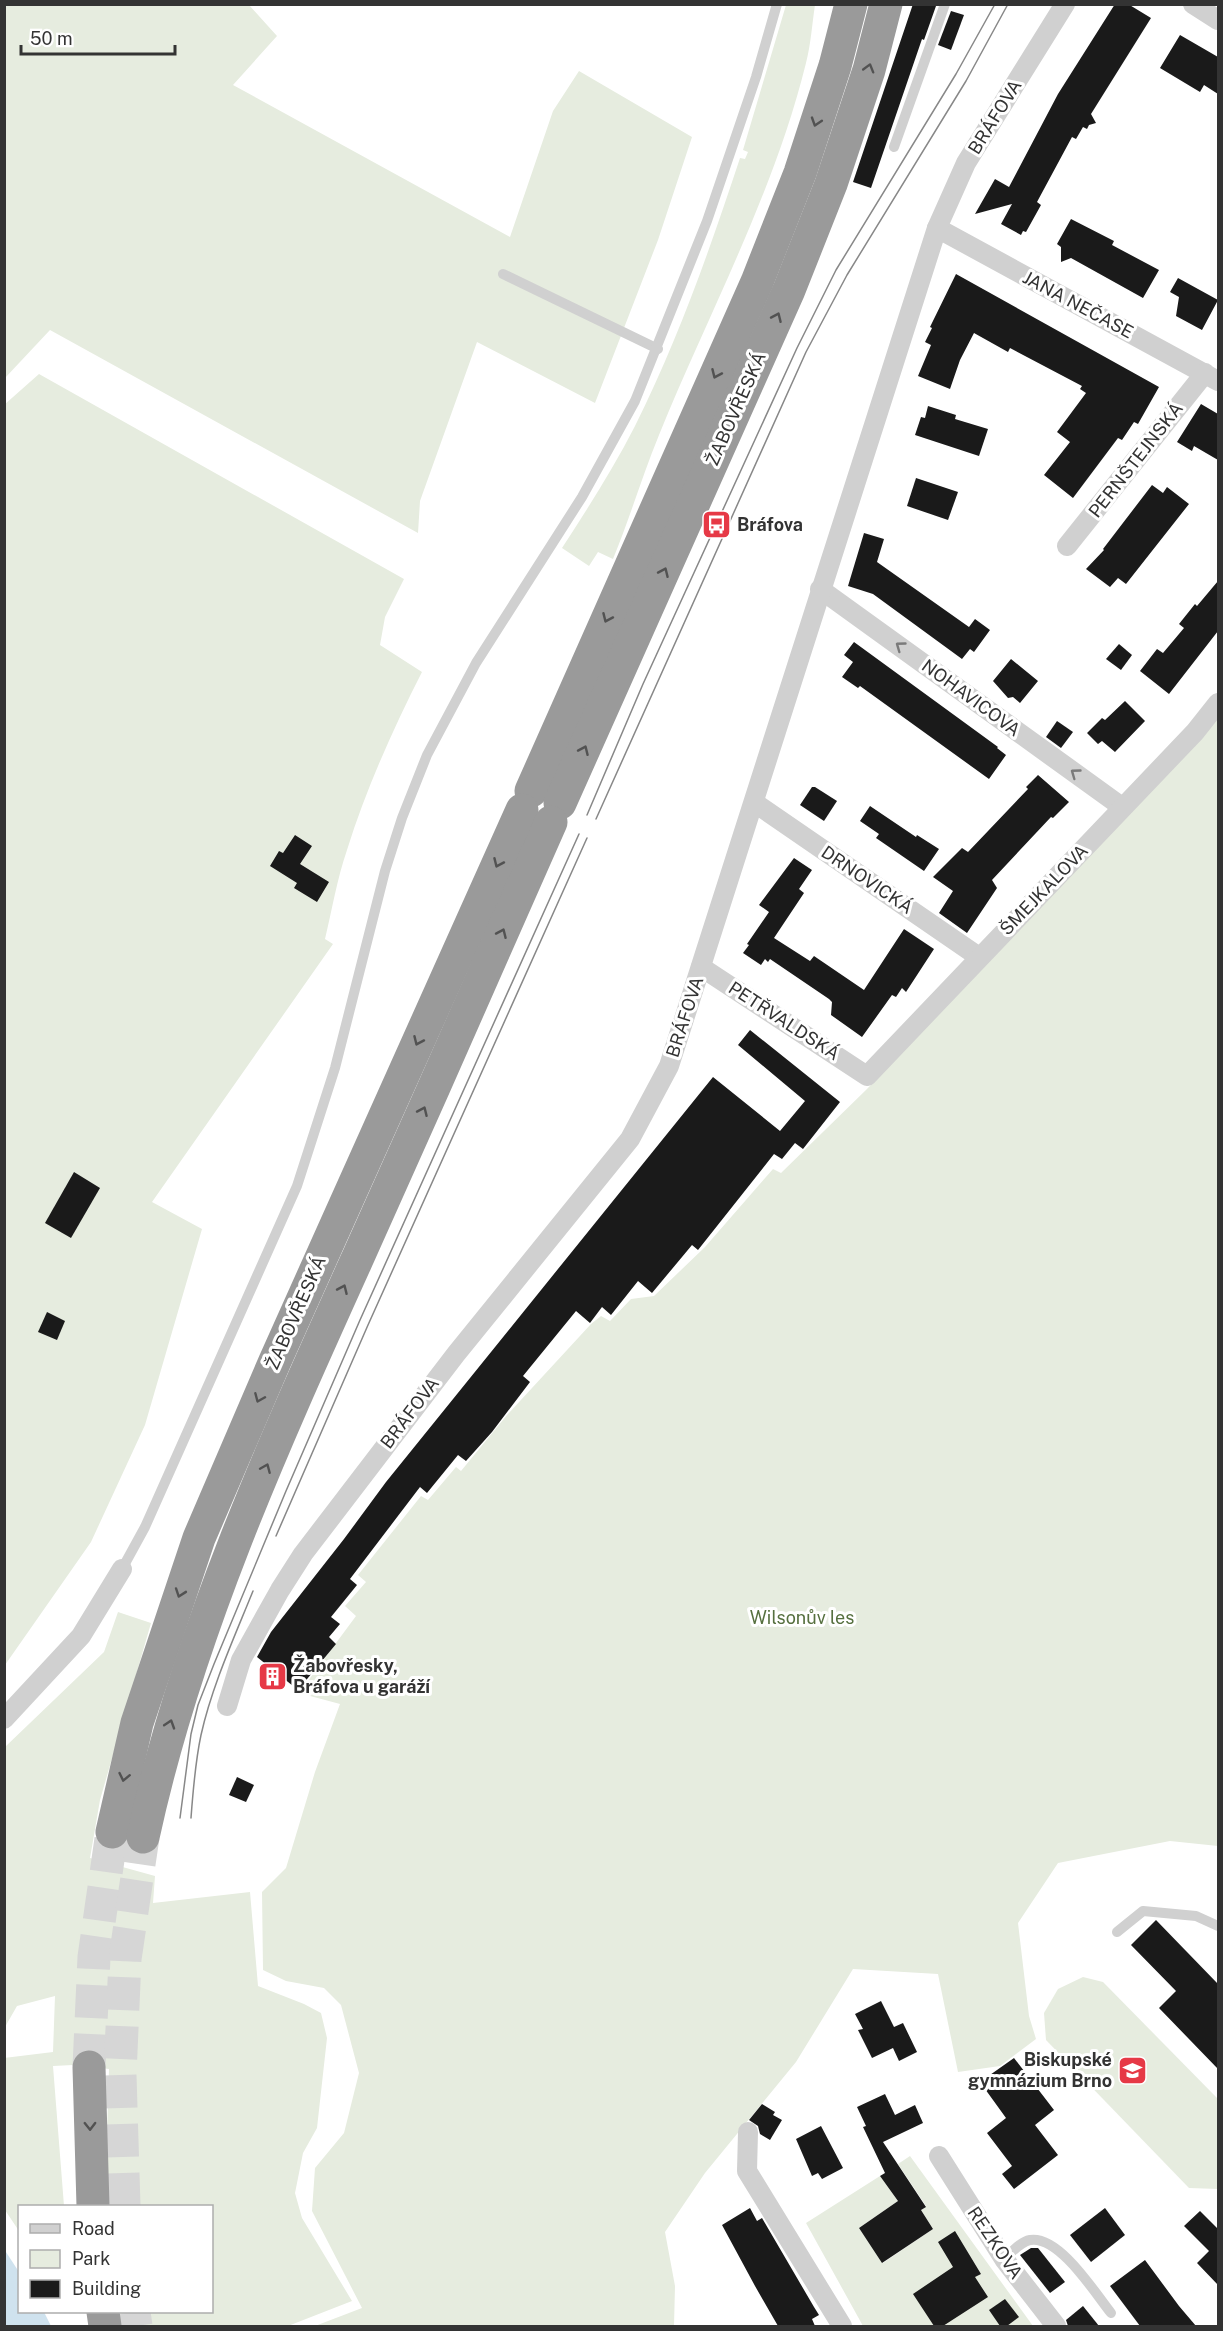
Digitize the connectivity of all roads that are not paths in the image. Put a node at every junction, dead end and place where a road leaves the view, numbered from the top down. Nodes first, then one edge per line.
1 (777, 4) edge
2 (851, 4) edge
3 (886, 4) edge
4 (945, 4) edge
5 (1065, 4) edge
6 (1193, 4) edge
7 (1218, 20) edge
8 (894, 147) dead end
9 (937, 228) junction
10 (503, 274) dead end
11 (658, 349) junction
12 (1212, 377) edge
13 (1067, 546) dead end
14 (820, 589) junction
15 (1218, 703) edge
16 (755, 803) junction
17 (541, 807) junction
18 (1122, 807) junction
19 (979, 957) junction
20 (701, 967) junction
21 (867, 1076) joint
22 (122, 1569) joint
23 (227, 1706) dead end
24 (4, 1719) edge
25 (128, 1834) tunnel mouth
26 (1218, 1926) edge
27 (1117, 1932) dead end
28 (89, 2067) tunnel mouth
29 (748, 2132) dead end
30 (939, 2157) dead end
31 (93, 2205) edge
32 (1004, 2259) junction
33 (1111, 2313) dead end
34 (842, 2326) edge
35 (1056, 2326) edge

1 - 11 lane
2 -> 17 highway, ŽABOVŘESKÁ
17 -> 3 highway, ŽABOVŘESKÁ
4 - 8 lane
5 - 9 street, BRÁFOVA
6 - 7 street
9 - 12 street, JANA NEČASE
9 - 14 street, BRÁFOVA
10 - 11 lane
11 - 22 lane
12 - 13 street, PERNŠTEJNSKÁ
14 - 16 street, BRÁFOVA
18 -> 14 street, NOHAVICOVA
15 - 18 street, ŠMEJKALOVA
16 - 19 street, DRNOVICKÁ
16 - 20 street, BRÁFOVA
17 - 25 highway, ŽABOVŘESKÁ
18 - 19 street, ŠMEJKALOVA
19 - 21 street, ŠMEJKALOVA
20 - 21 street, PETŘVALDSKÁ
20 - 23 street, BRÁFOVA
22 - 24 street
26 - 27 lane
28 -> 31 highway
29 - 34 street
30 - 32 street, REZKOVA
32 - 33 lane
32 - 35 street, REZKOVA

